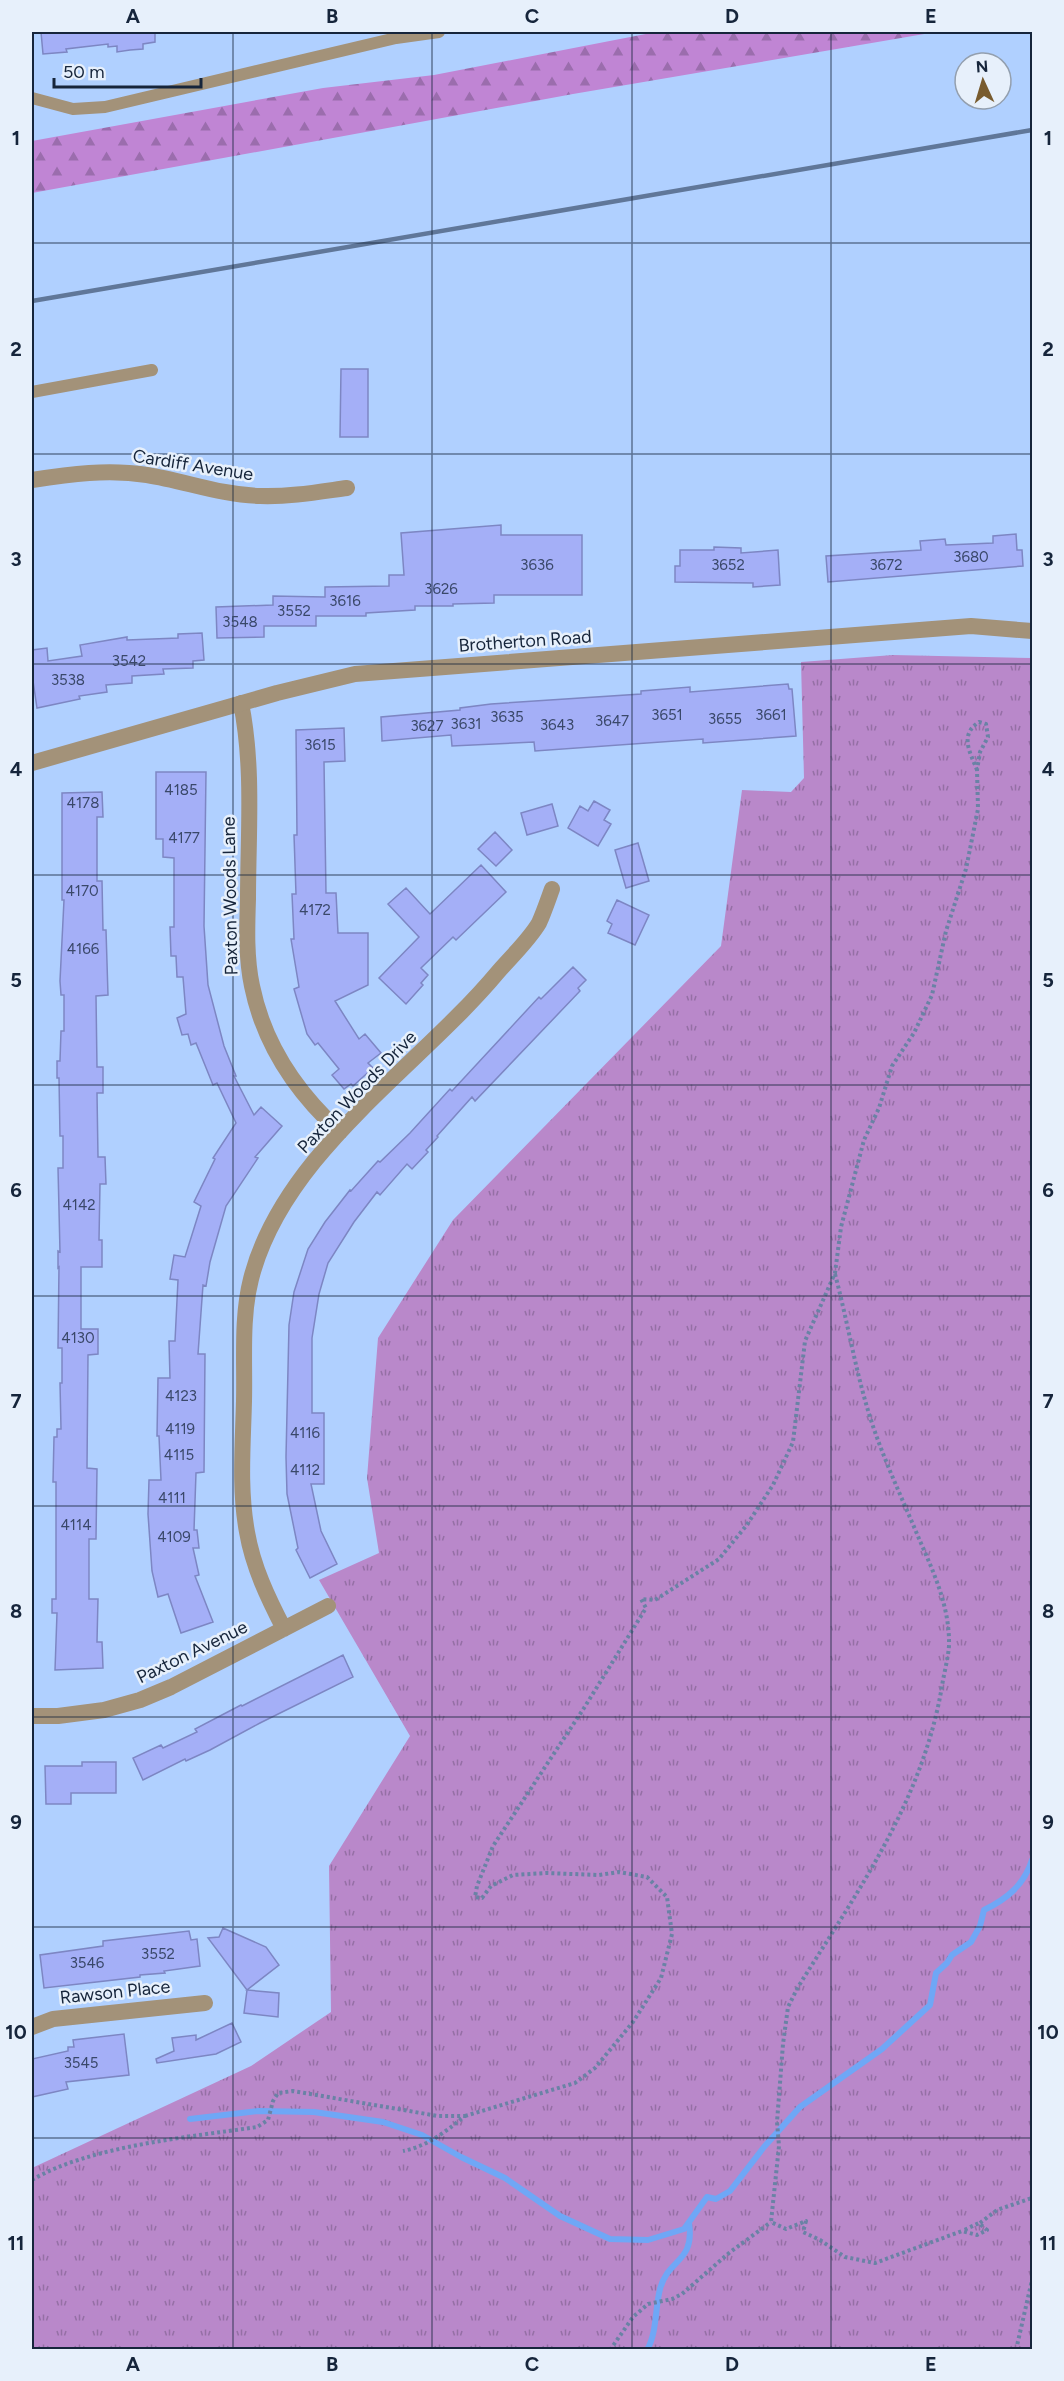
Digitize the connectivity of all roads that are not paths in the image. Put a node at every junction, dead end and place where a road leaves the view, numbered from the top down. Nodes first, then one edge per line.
1 (439, 32) edge
2 (32, 98) edge
3 (152, 370) dead end
4 (32, 392) edge
5 (32, 480) edge
6 (347, 488) dead end
7 (1032, 631) edge
8 (241, 703) junction
9 (32, 763) edge
10 (552, 889) dead end
11 (340, 1132) junction
12 (328, 1606) dead end
13 (284, 1629) junction
14 (32, 1716) edge
15 (205, 2002) dead end
16 (32, 2027) edge

1 - 2 lane
3 - 4 lane
5 - 6 street, Cardiff Avenue
7 - 8 street, Brotherton Road
8 - 9 street, Brotherton Road
8 - 11 street, Paxton Woods Lane
10 - 11 street, Paxton Woods Drive
11 - 13 street, Paxton Woods Drive
12 - 13 street, Paxton Avenue
13 - 14 street, Paxton Avenue
15 - 16 street, Rawson Place

